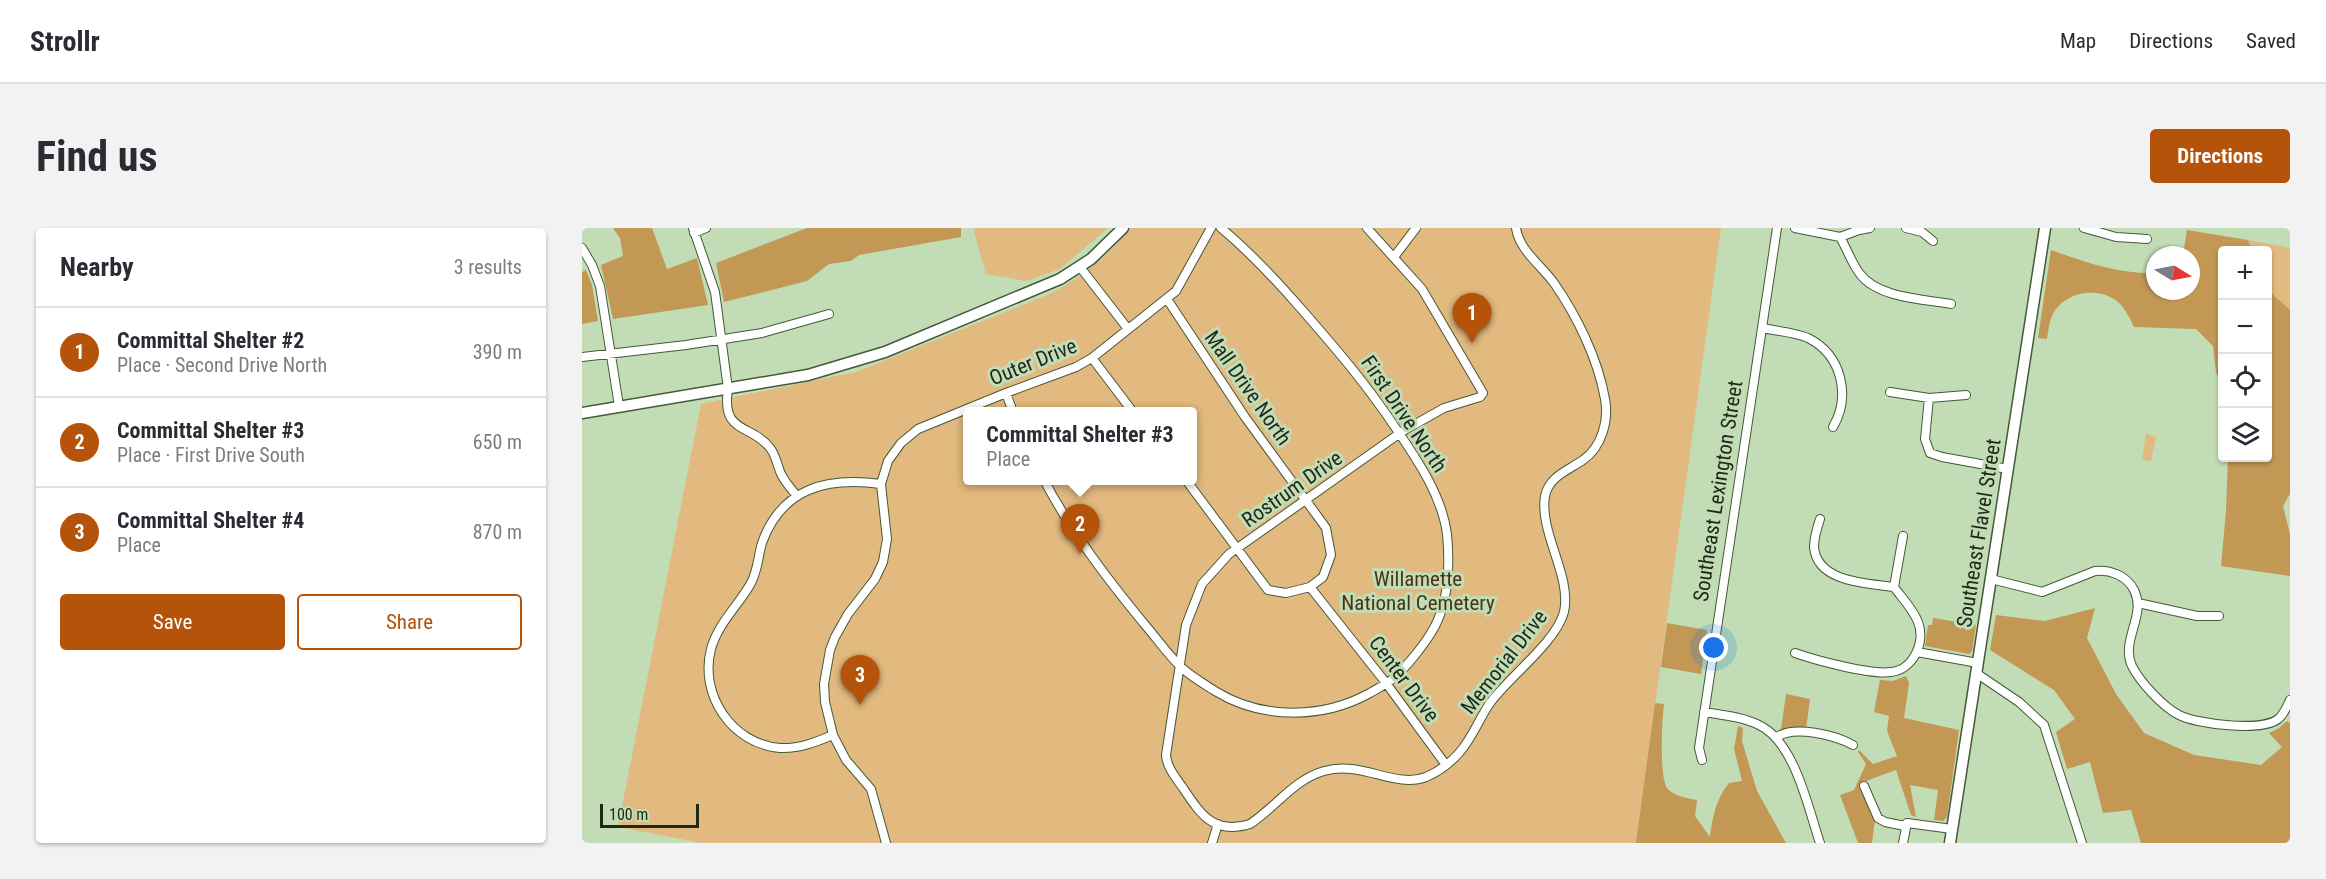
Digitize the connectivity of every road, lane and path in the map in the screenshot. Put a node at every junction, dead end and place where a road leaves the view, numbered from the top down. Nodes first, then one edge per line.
1 (706, 228) edge
2 (1124, 228) edge
3 (1211, 228) edge
4 (1221, 228) edge
5 (1367, 228) edge
6 (1416, 228) edge
7 (1516, 228) edge
8 (1777, 228) edge
9 (1795, 228) edge
10 (1870, 228) edge
11 (1906, 228) edge
12 (2045, 228) edge
13 (2084, 228) edge
14 (693, 230) edge
15 (1840, 237) junction
16 (2147, 239) dead end
17 (1933, 241) dead end
18 (582, 248) edge
19 (1394, 257) junction
20 (1080, 267) junction
21 (1167, 299) junction
22 (1951, 303) dead end
23 (829, 314) dead end
24 (1762, 328) junction
25 (1128, 329) junction
26 (720, 340) junction
27 (610, 352) junction
28 (582, 357) edge
29 (1092, 358) junction
30 (728, 389) junction
31 (1890, 392) dead end
32 (1006, 393) junction
33 (1966, 395) dead end
34 (1929, 398) junction
35 (619, 406) junction
36 (972, 407) edge
37 (1011, 407) edge
38 (1130, 407) edge
39 (963, 411) edge
40 (582, 413) edge
41 (1833, 427) dead end
42 (1401, 435) junction
43 (2008, 469) junction
44 (881, 484) junction
45 (1047, 485) edge
46 (1190, 485) edge
47 (797, 496) junction
48 (1306, 501) junction
49 (1820, 519) dead end
50 (1903, 536) dead end
51 (1236, 549) junction
52 (1991, 579) junction
53 (1310, 587) junction
54 (1894, 587) junction
55 (2138, 603) junction
56 (2219, 616) dead end
57 (1917, 652) junction
58 (1794, 653) dead end
59 (1180, 666) junction
60 (1977, 668) junction
61 (1386, 683) junction
62 (2290, 700) edge
63 (1704, 712) junction
64 (833, 735) junction
65 (1777, 737) junction
66 (1853, 745) dead end
67 (1702, 760) dead end
68 (1446, 765) junction
69 (1864, 786) dead end
70 (1218, 824) junction
71 (1905, 826) junction
72 (1952, 829) junction
73 (886, 843) edge
74 (1212, 843) edge
75 (1820, 843) edge
76 (1903, 843) edge
77 (1950, 843) edge
78 (2082, 843) edge

1 - 14 street
2 - 20 street
3 - 21 street, Outer Drive
4 - 42 street, First Drive North
5 - 19 street
6 - 19 street
7 - 68 street, Memorial Drive
8 - 24 street, Southeast Lexington Street
9 - 15 street
10 - 15 street
11 - 17 street
12 - 43 street, Southeast Flavel Street
13 - 16 street
14 - 26 street
15 - 22 street
18 - 27 street
19 - 42 street, Rostrum Drive
20 - 25 street
20 - 30 street
21 - 25 street, Outer Drive
21 - 48 street, Mall Drive North
23 - 26 street
24 - 41 street
24 - 63 street, Southeast Lexington Street
25 - 29 street, Outer Drive
26 - 27 street
26 - 30 street
27 - 28 street
27 - 35 street
29 - 32 street, Outer Drive
29 - 38 street
30 - 35 street
30 - 47 street
31 - 34 street
32 - 36 street, Outer Drive
32 - 37 street
33 - 34 street
34 - 43 street
35 - 40 street
39 - 44 street, Outer Drive
42 - 48 street, Rostrum Drive
42 - 61 street, First Drive North
43 - 52 street, Southeast Flavel Street
44 - 47 street
44 - 64 street
45 - 59 street, First Drive North
46 - 51 street
47 - 64 street
48 - 51 street, Rostrum Drive
48 - 53 street, Mall Drive North
49 - 54 street
50 - 54 street
51 - 53 street
51 - 59 street, Rostrum Drive
52 - 55 street
52 - 60 street, Southeast Flavel Street
53 - 61 street, Center Drive
54 - 57 street
55 - 56 street
55 - 62 street
57 - 58 street
57 - 60 street
59 - 61 street, First Drive North
59 - 70 street
60 - 72 street, Southeast Flavel Street
60 - 78 street
61 - 68 street, Center Drive
63 - 65 street
63 - 67 street, Southeast Lexington Street
64 - 73 street
65 - 66 street
65 - 75 street
68 - 70 street, Memorial Drive
69 - 71 street
70 - 74 street
71 - 72 street
71 - 76 street
72 - 77 street, Southeast Flavel Street

